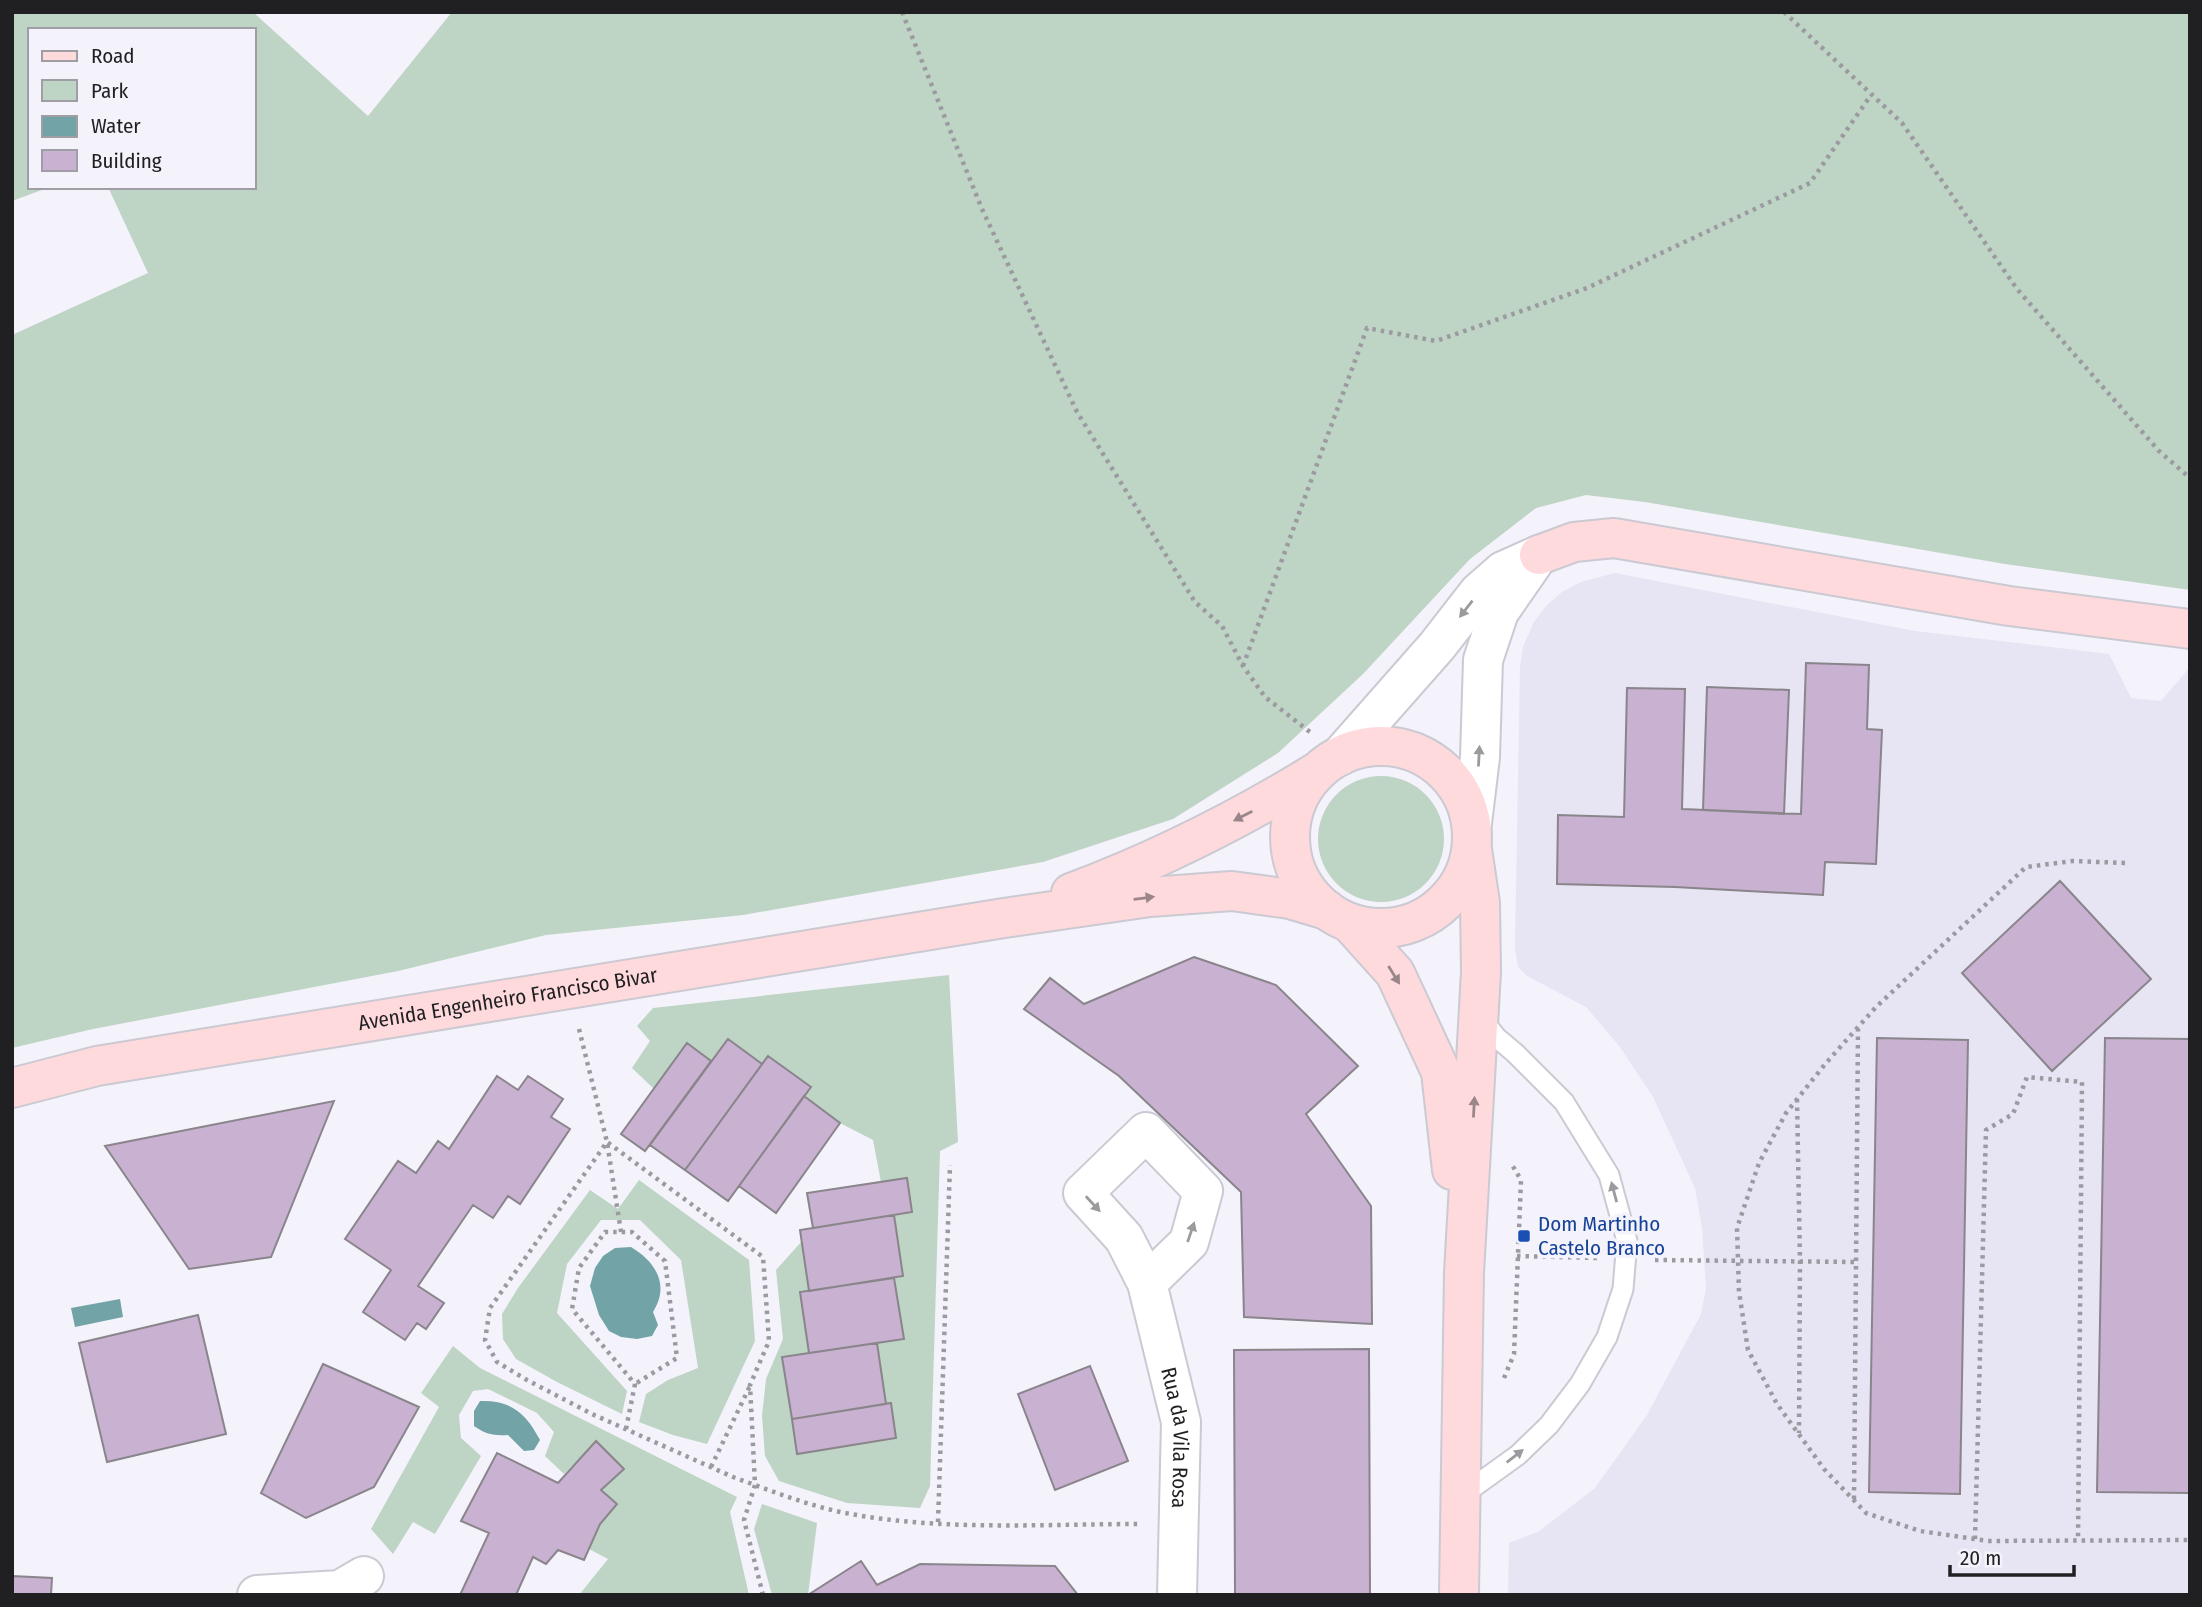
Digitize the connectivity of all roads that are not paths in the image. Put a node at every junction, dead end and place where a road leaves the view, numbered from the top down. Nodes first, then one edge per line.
1 (1539, 555) junction
2 (2190, 629) edge
3 (1331, 762) junction
4 (1472, 836) junction
5 (1338, 917) junction
6 (1003, 918) junction
7 (1479, 1015) junction
8 (12, 1088) edge
9 (1464, 1273) junction
10 (1147, 1283) dead end
11 (1461, 1497) junction
12 (364, 1576) dead end
13 (257, 1595) edge
14 (1177, 1595) edge
15 (1459, 1595) edge

1 - 2 street
1 -> 3 street
4 -> 1 street
3 - 4 street
3 - 5 street
3 -> 6 street
4 - 5 street
4 - 7 street
6 -> 5 street
5 -> 9 street
6 - 8 street, Avenida Engenheiro Francisco Bivar
9 -> 7 street
11 -> 7 lane
9 - 11 street
10 - 14 street, Rua da Vila Rosa
11 - 15 street
12 - 13 street

